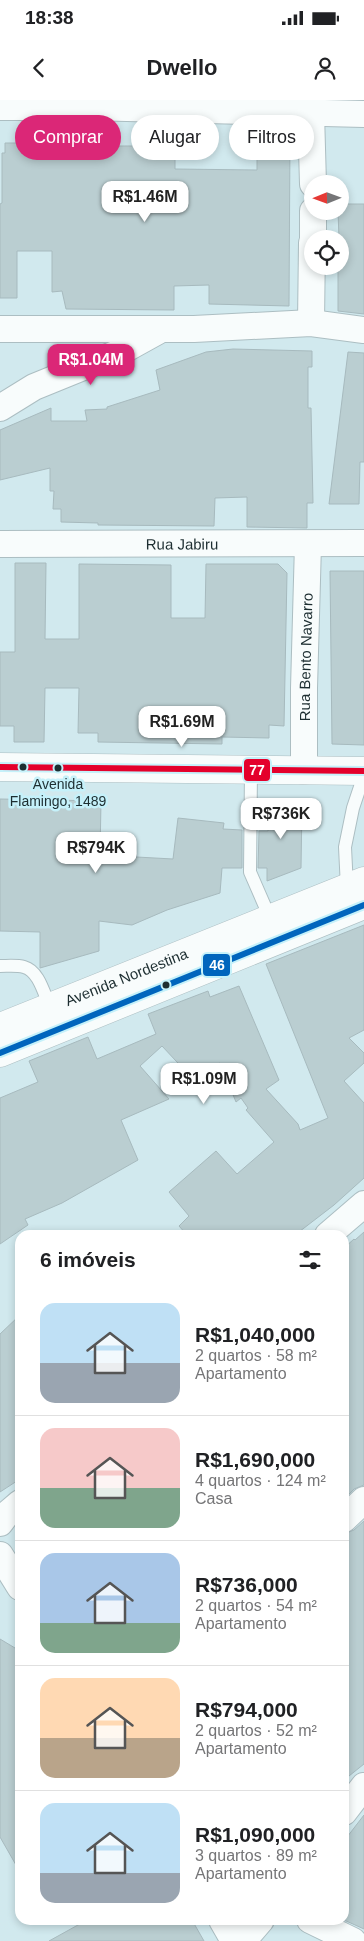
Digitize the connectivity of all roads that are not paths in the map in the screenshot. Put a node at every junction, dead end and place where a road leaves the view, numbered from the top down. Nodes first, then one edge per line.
1 (0, 107) edge
2 (311, 113) junction
3 (364, 114) edge
4 (314, 175) edge
5 (312, 275) edge
6 (311, 323) junction
7 (0, 329) edge
8 (161, 330) junction
9 (364, 330) edge
10 (0, 408) edge
11 (364, 543) edge
12 (0, 544) edge
13 (308, 544) junction
14 (0, 767) edge
15 (251, 770) junction
16 (304, 771) junction
17 (364, 771) edge
18 (364, 776) edge
19 (358, 891) edge
20 (270, 918) junction
21 (0, 966) edge
22 (50, 1007) junction
23 (0, 1027) edge
24 (0, 1053) edge
25 (364, 1204) edge
26 (334, 1230) edge
27 (364, 1500) edge
28 (15, 1506) edge
29 (349, 1514) edge
30 (0, 1523) edge
31 (0, 1555) edge
32 (15, 1579) edge
33 (364, 1786) edge
34 (349, 1806) edge
35 (225, 1925) edge
36 (257, 1925) edge
37 (320, 1925) edge
38 (234, 1941) edge
39 (244, 1941) edge
40 (353, 1941) edge

1 - 2 street
2 - 3 street
2 - 4 street
5 - 6 street
6 - 8 street
6 - 9 street
7 - 8 street
8 - 10 street
11 - 13 street, Rua Jabiru
12 - 13 street, Rua Jabiru
13 - 16 street, Rua Bento Navarro
14 - 15 main road
15 - 16 main road
15 - 20 lane
16 - 17 main road
18 - 19 lane
19 - 20 main road, Avenida Nordestina
19 - 24 main road, Avenida Nordestina
20 - 22 main road, Avenida Nordestina
21 - 22 lane
22 - 23 main road, Avenida Nordestina
25 - 26 street
27 - 29 street
28 - 30 street
31 - 32 street
33 - 34 street
35 - 38 street
36 - 39 street
37 - 40 street

